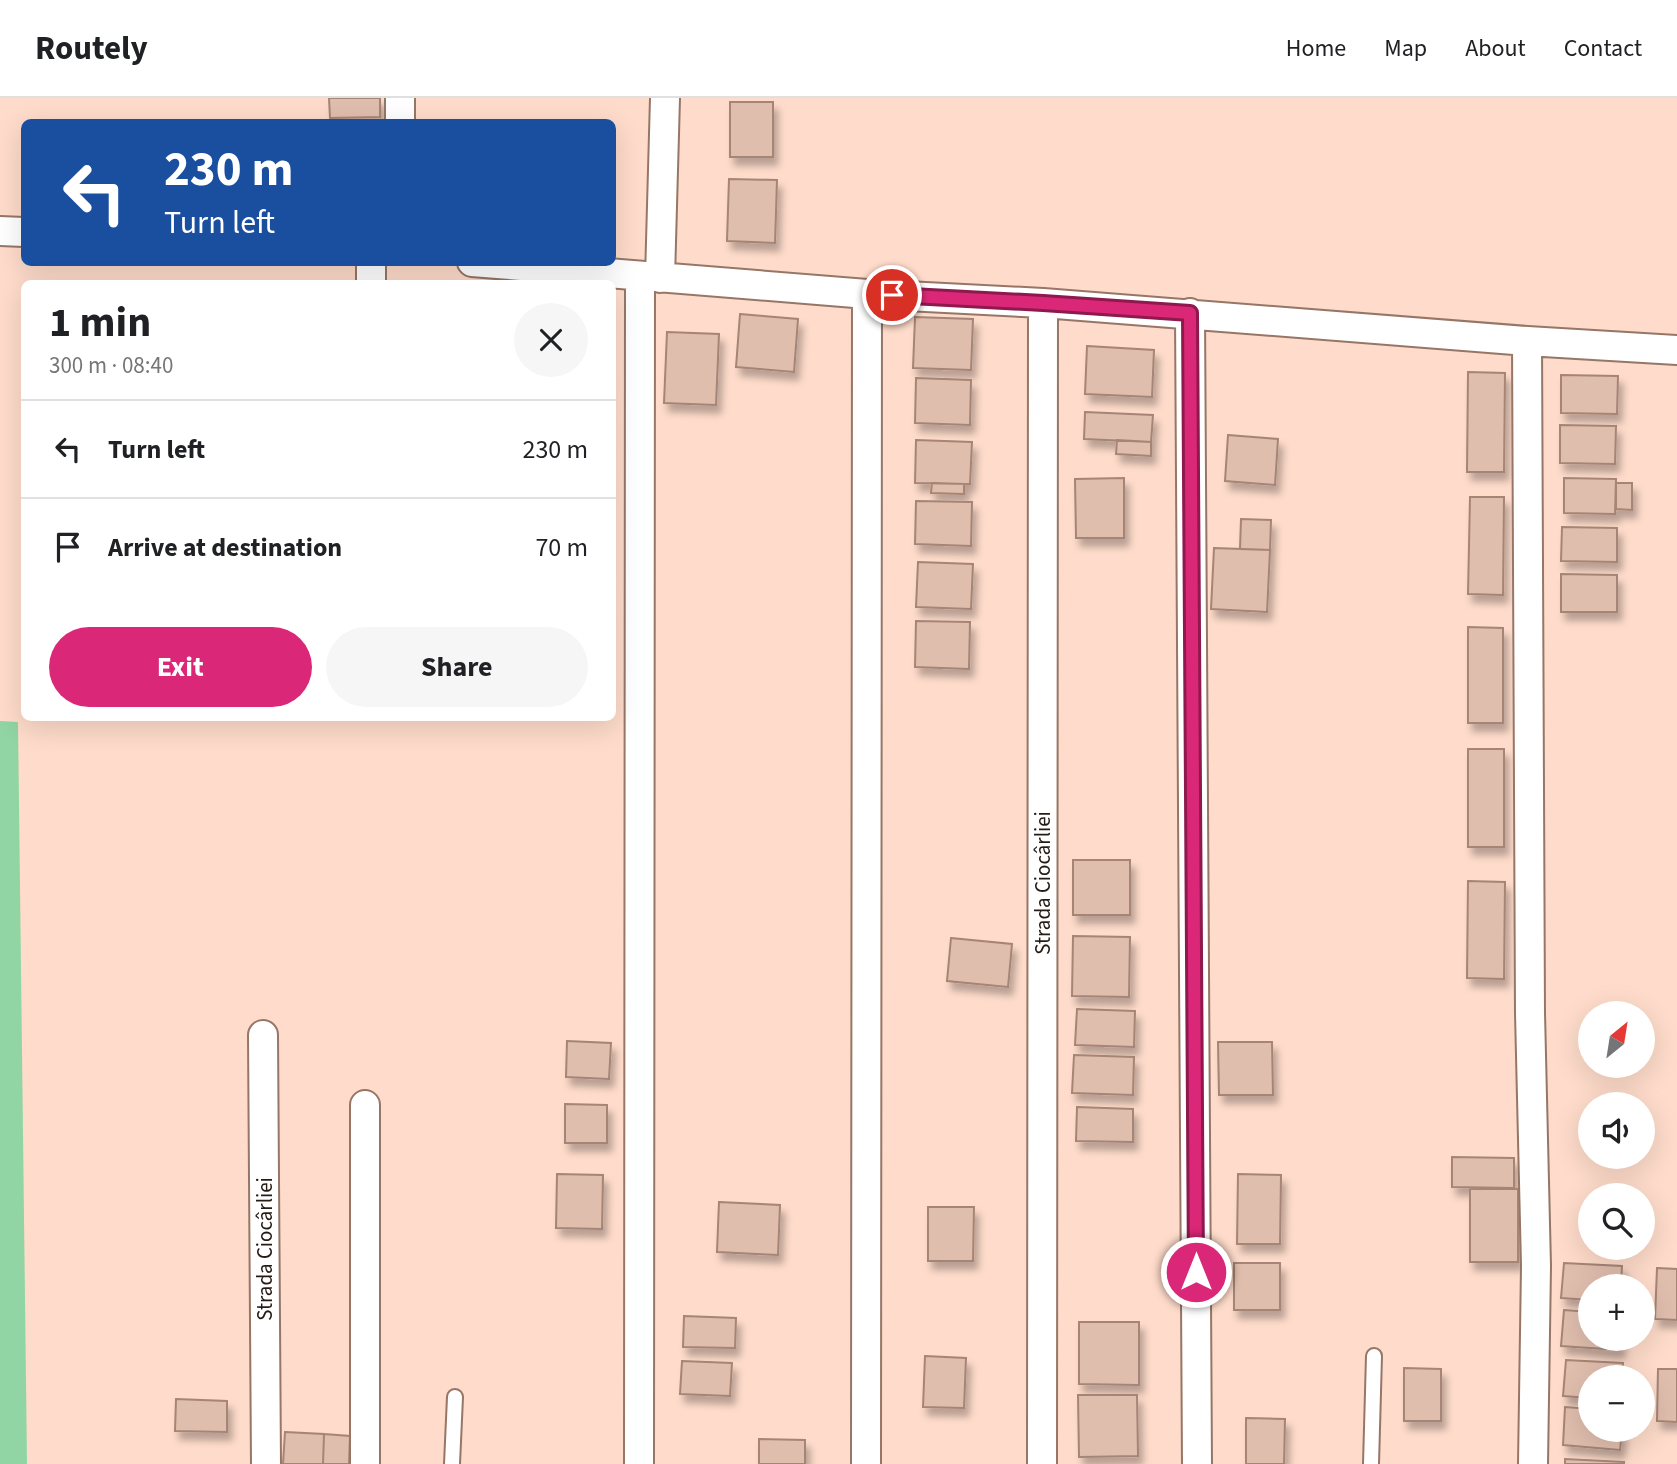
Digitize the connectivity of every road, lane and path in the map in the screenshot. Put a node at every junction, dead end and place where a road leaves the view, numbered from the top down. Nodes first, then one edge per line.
1 (400, 98) edge
2 (664, 98) edge
3 (400, 119) edge
4 (0, 231) edge
5 (21, 232) edge
6 (519, 266) edge
7 (650, 277) junction
8 (867, 294) junction
9 (1043, 303) junction
10 (1190, 313) junction
11 (1527, 341) junction
12 (1677, 350) edge
13 (263, 1035) dead end
14 (365, 1105) dead end
15 (1374, 1356) dead end
16 (455, 1397) dead end
17 (266, 1464) edge
18 (365, 1464) edge
19 (452, 1464) edge
20 (639, 1464) edge
21 (866, 1464) edge
22 (1042, 1464) edge
23 (1197, 1464) edge
24 (1371, 1464) edge
25 (1533, 1464) edge

1 - 3 street
2 - 7 street
4 - 5 street
6 - 7 street
7 - 8 street
7 - 20 street
8 - 9 street
8 - 21 street
9 - 10 street
9 - 22 street, Strada Ciocârliei
10 - 11 street
10 - 23 street
11 - 12 street
11 - 25 street
13 - 17 street, Strada Ciocârliei
14 - 18 street
15 - 24 lane
16 - 19 lane

